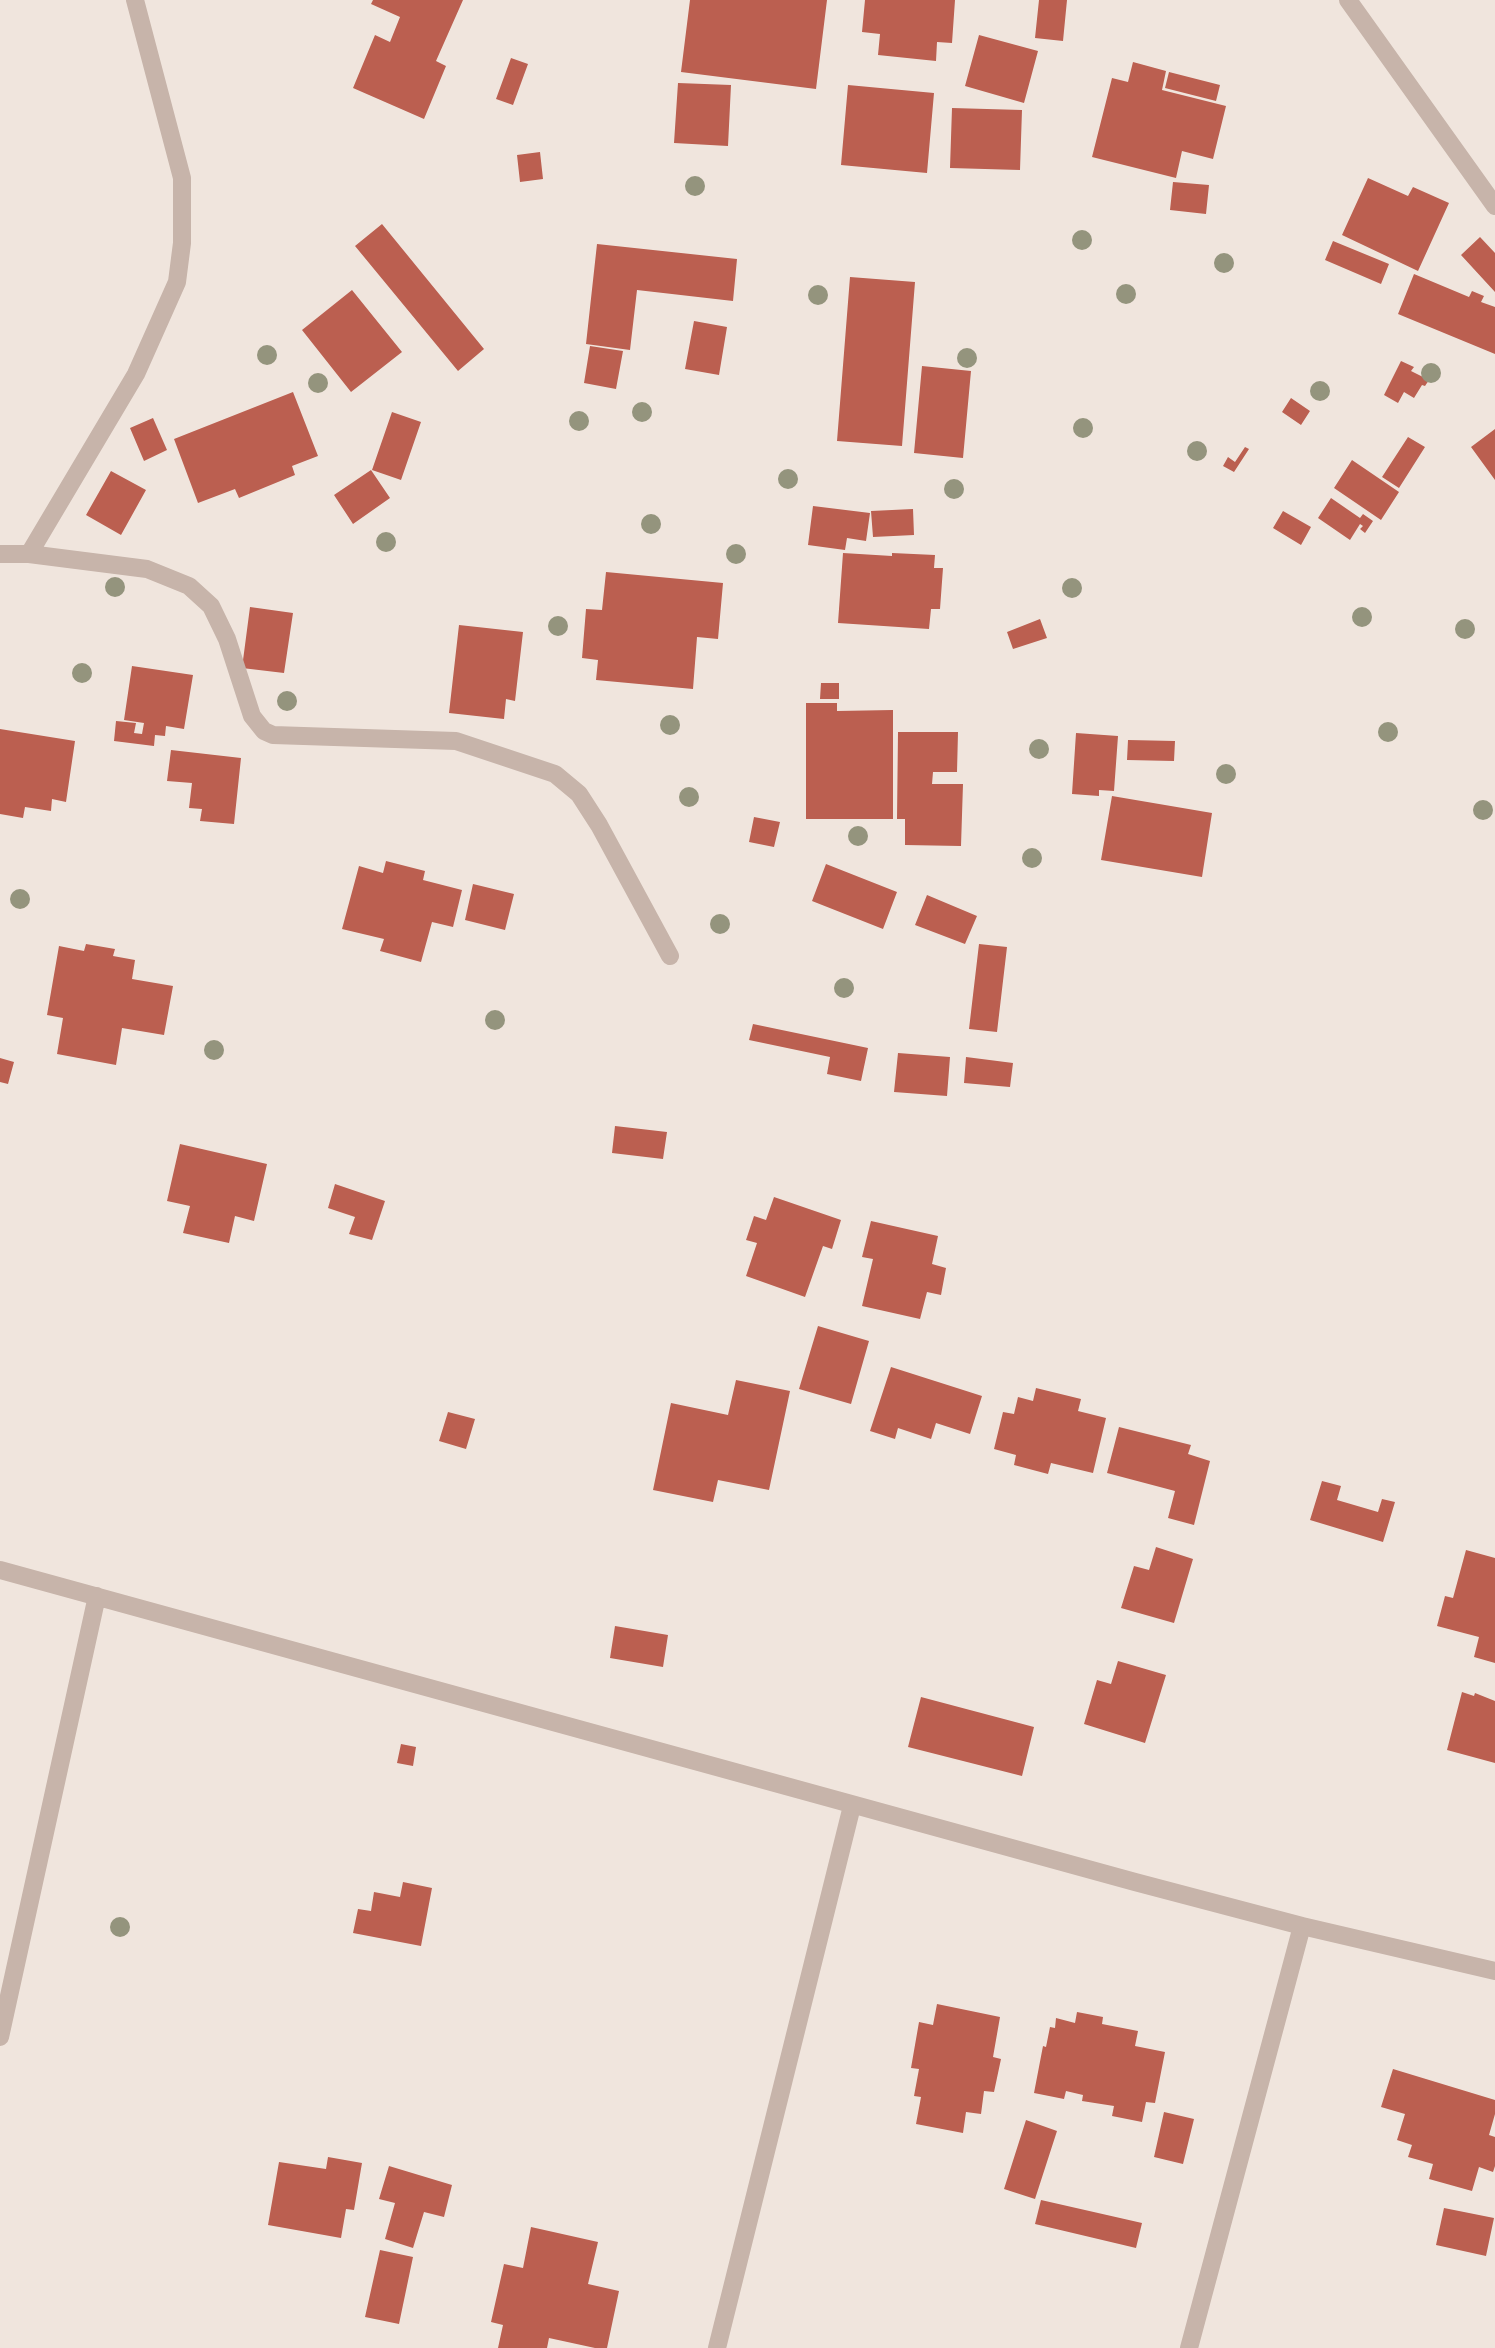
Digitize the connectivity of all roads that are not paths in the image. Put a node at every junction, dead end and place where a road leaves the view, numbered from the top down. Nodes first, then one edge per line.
1 (135, 0) edge
2 (1348, 0) edge
3 (1495, 206) edge
4 (0, 554) edge
5 (29, 554) junction
6 (670, 956) dead end
7 (0, 1570) edge
8 (97, 1596) junction
9 (852, 1806) junction
10 (1302, 1926) junction
11 (1495, 1971) edge
12 (0, 2037) edge
13 (717, 2348) edge
14 (1189, 2348) edge

1 - 5 street
2 - 3 street
4 - 5 street
5 - 6 street
7 - 8 street
8 - 9 street
8 - 12 street
9 - 10 street
9 - 13 street
10 - 11 street
10 - 14 street

